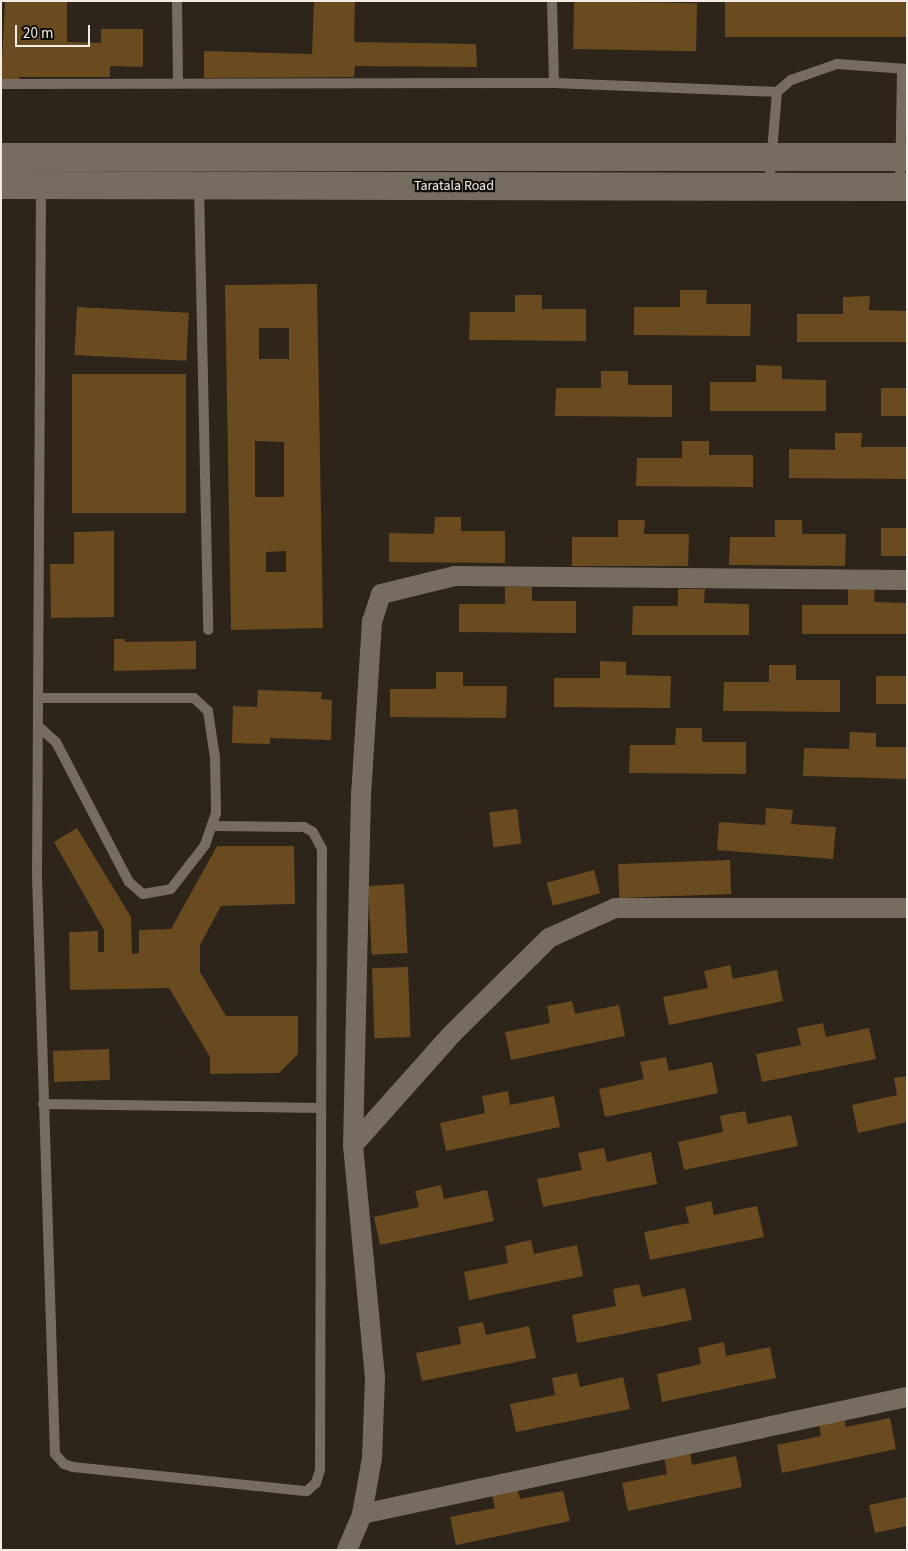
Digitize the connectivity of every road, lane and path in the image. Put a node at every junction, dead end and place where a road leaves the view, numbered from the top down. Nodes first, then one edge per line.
1 (177, 1) edge
2 (552, 1) edge
3 (904, 69) edge
4 (178, 83) junction
5 (554, 83) junction
6 (1, 84) edge
7 (777, 92) junction
8 (1, 157) edge
9 (904, 157) edge
10 (771, 158) junction
11 (1, 185) edge
12 (41, 185) junction
13 (199, 186) junction
14 (769, 186) junction
15 (903, 187) edge
16 (907, 580) edge
17 (208, 630) dead end
18 (38, 698) junction
19 (38, 726) junction
20 (213, 826) junction
21 (907, 908) edge
22 (43, 1104) junction
23 (321, 1108) junction
24 (353, 1145) junction
25 (907, 1397) edge
26 (362, 1514) junction
27 (348, 1550) edge

1 - 4 lane
2 - 5 lane
3 - 7 lane
3 - 9 lane
4 - 5 lane
4 - 6 lane
5 - 7 lane
7 - 10 lane
8 - 10 main road
9 - 10 main road
9 - 15 lane
10 - 14 lane
11 - 12 main road, Taratala Road
12 - 13 main road, Taratala Road
12 - 18 lane
13 - 14 main road, Taratala Road
13 - 17 lane
14 - 15 main road, Taratala Road
16 - 24 street
18 - 19 lane
18 - 20 lane
19 - 20 lane
19 - 22 lane
20 - 23 lane
21 - 24 street
22 - 23 lane
22 - 23 lane
24 - 26 street
25 - 26 street
26 - 27 street

